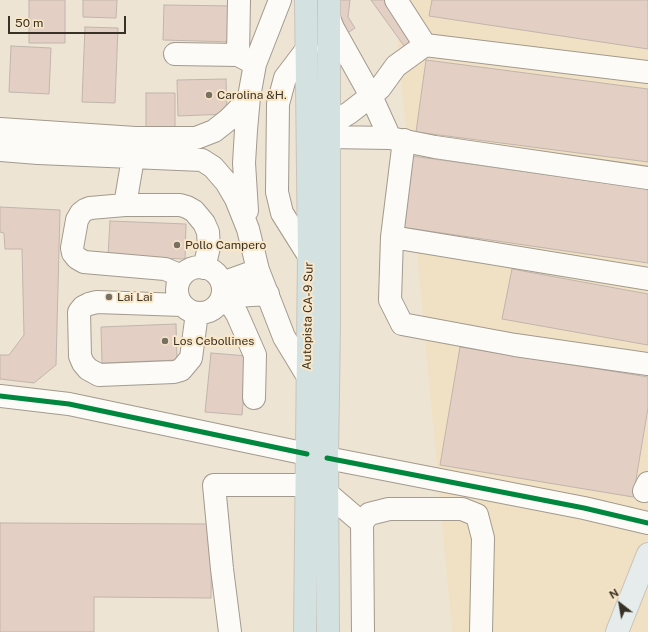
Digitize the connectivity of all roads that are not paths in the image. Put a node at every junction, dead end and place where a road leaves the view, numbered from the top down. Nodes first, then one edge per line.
1 (239, 0) edge
2 (280, 0) edge
3 (306, 0) edge
4 (396, 0) edge
5 (329, 9) edge
6 (426, 45) junction
7 (307, 49) junction
8 (175, 54) dead end
9 (247, 60) junction
10 (648, 72) edge
11 (371, 96) junction
12 (249, 97) junction
13 (0, 129) edge
14 (214, 131) junction
15 (328, 131) junction
16 (397, 139) junction
17 (134, 148) junction
18 (0, 150) edge
19 (213, 167) junction
20 (648, 178) edge
21 (125, 205) junction
22 (248, 229) junction
23 (392, 237) junction
24 (309, 256) junction
25 (204, 268) junction
26 (258, 270) junction
27 (182, 276) junction
28 (648, 279) edge
29 (222, 291) junction
30 (268, 294) junction
31 (190, 309) junction
32 (648, 364) edge
33 (307, 375) junction
34 (0, 396) edge
35 (254, 398) dead end
36 (317, 456) junction
37 (306, 485) junction
38 (327, 492) junction
39 (362, 523) junction
40 (648, 523) edge
41 (648, 554) edge
42 (230, 632) edge
43 (305, 632) edge
44 (328, 632) edge
45 (363, 632) edge
46 (481, 632) edge
47 (617, 632) edge

1 - 9 street
2 - 9 street
3 - 7 highway, Autopista CA-9 Sur
4 - 6 street
5 - 11 street
5 - 15 highway, Autopista CA-9 Sur
6 - 10 street
6 - 11 street
7 - 24 highway, Autopista CA-9 Sur
7 - 24 street
8 - 9 street
9 - 12 street
11 - 15 street
11 - 16 street
12 - 14 street
12 - 22 street
13 - 17 street
14 - 17 street
14 - 19 street
15 - 16 street
15 - 36 highway, Autopista CA-9 Sur
16 - 20 street
16 - 23 street
17 - 18 street
17 - 19 street
17 - 21 street
19 - 22 street
21 - 25 street
21 - 27 street
22 - 26 street
23 - 28 street
23 - 32 street
24 - 33 highway, Autopista CA-9 Sur
25 - 27 street
25 - 29 street
26 - 29 street
26 - 30 street
27 - 31 street
29 - 30 street
29 - 31 street
29 - 35 street
30 - 33 street
31 - 31 street
33 - 36 highway, Autopista CA-9 Sur
34 - 36 street
36 - 37 highway, Autopista CA-9 Sur
36 - 38 highway, Autopista CA-9 Sur
36 - 40 street
37 - 42 street
37 - 43 highway, Autopista CA-9 Sur
38 - 39 street
38 - 44 highway, Autopista CA-9 Sur
39 - 45 street
39 - 46 street
41 - 47 main road

